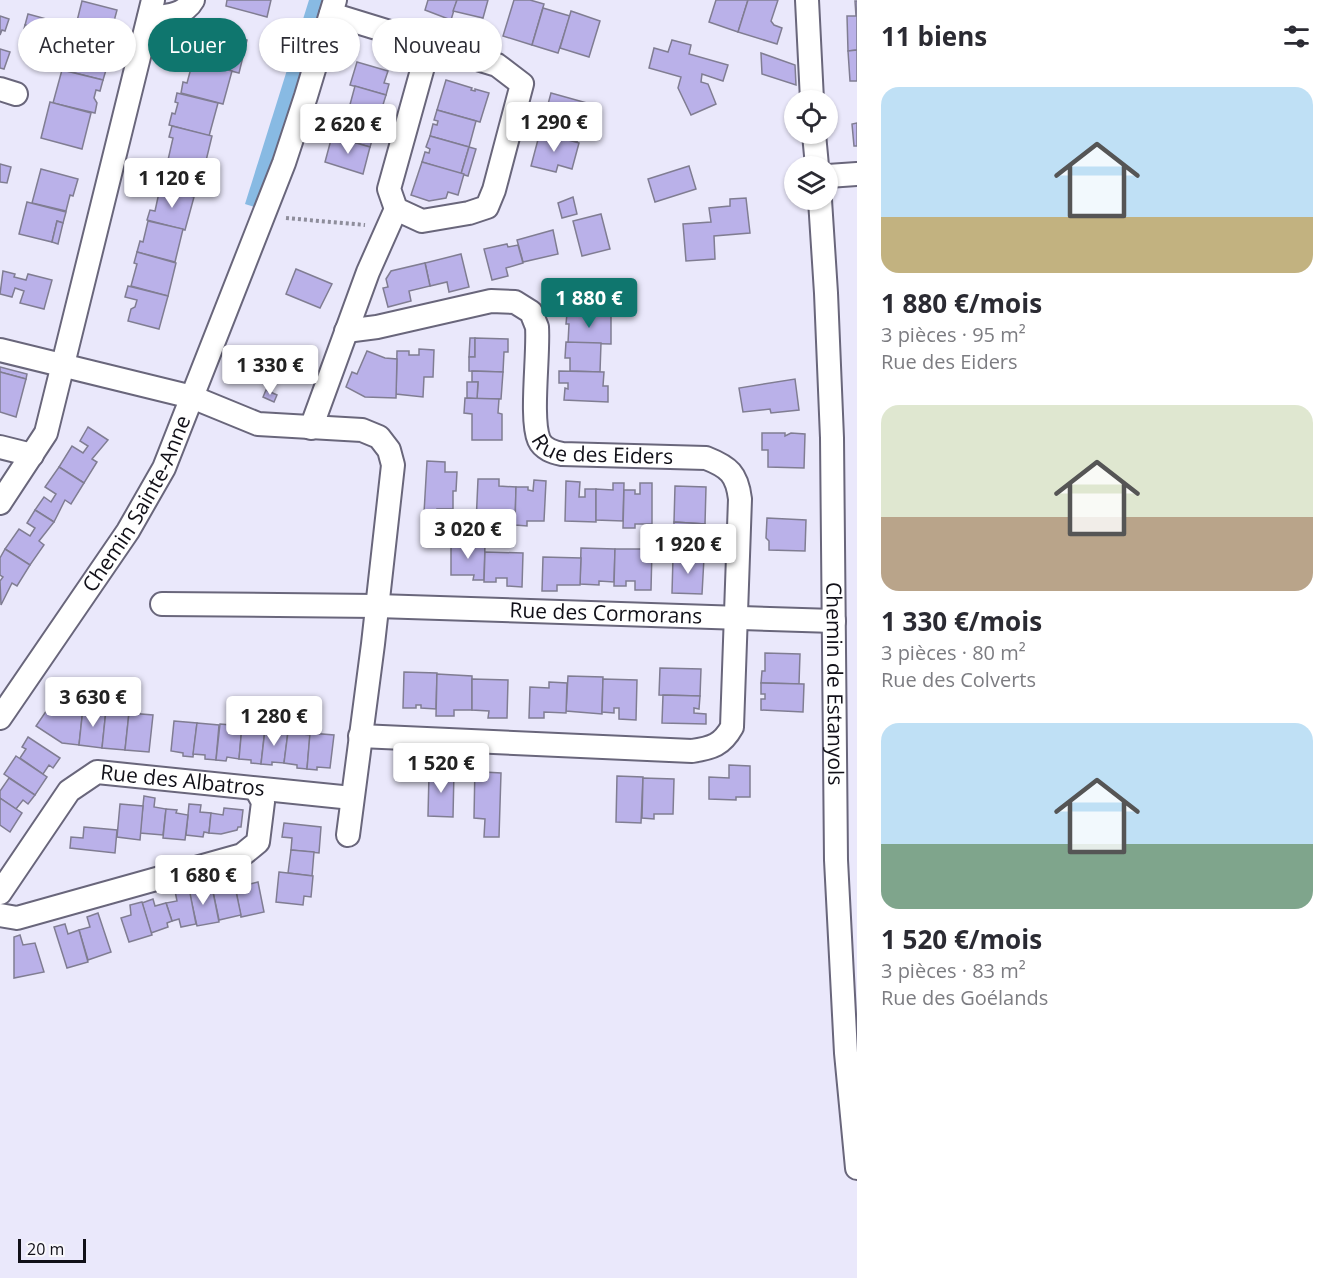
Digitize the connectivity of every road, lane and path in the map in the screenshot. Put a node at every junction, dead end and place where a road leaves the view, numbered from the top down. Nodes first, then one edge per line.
1 (193, 0) edge
2 (807, 0) edge
3 (333, 7) edge
4 (151, 9) edge
5 (372, 22) edge
6 (502, 69) edge
7 (422, 72) edge
8 (812, 90) edge
9 (857, 174) edge
10 (838, 175) edge
11 (821, 210) edge
12 (392, 219) junction
13 (262, 220) junction
14 (346, 331) junction
15 (0, 350) edge
16 (64, 367) junction
17 (192, 398) junction
18 (311, 428) junction
19 (0, 447) edge
20 (32, 455) junction
21 (0, 503) edge
22 (162, 604) dead end
23 (377, 606) junction
24 (736, 618) junction
25 (834, 621) junction
26 (0, 718) edge
27 (360, 736) junction
28 (256, 789) junction
29 (352, 798) junction
30 (348, 835) dead end
31 (0, 893) edge
32 (0, 915) edge
33 (857, 1167) edge

1 - 4 street
2 - 8 street
3 - 5 street
3 - 13 street, Chemin Sainte-Anne
4 - 16 street
6 - 12 street
7 - 12 street
9 - 10 street
11 - 25 street, Chemin de Estanyols
12 - 13 path
12 - 14 street
13 - 17 street, Chemin Sainte-Anne
14 - 18 street
14 - 24 street, Rue des Eiders
15 - 16 street
16 - 17 street
16 - 20 street
17 - 18 street
17 - 26 street, Chemin Sainte-Anne
18 - 23 street
19 - 20 street
20 - 21 street
22 - 23 street, Rue des Cormorans
23 - 24 street, Rue des Cormorans
23 - 27 street
24 - 25 street, Rue des Cormorans
24 - 27 street
25 - 33 street, Chemin de Estanyols
27 - 29 street
28 - 29 street, Rue des Albatros
28 - 31 street, Rue des Albatros
28 - 32 street
29 - 30 street

